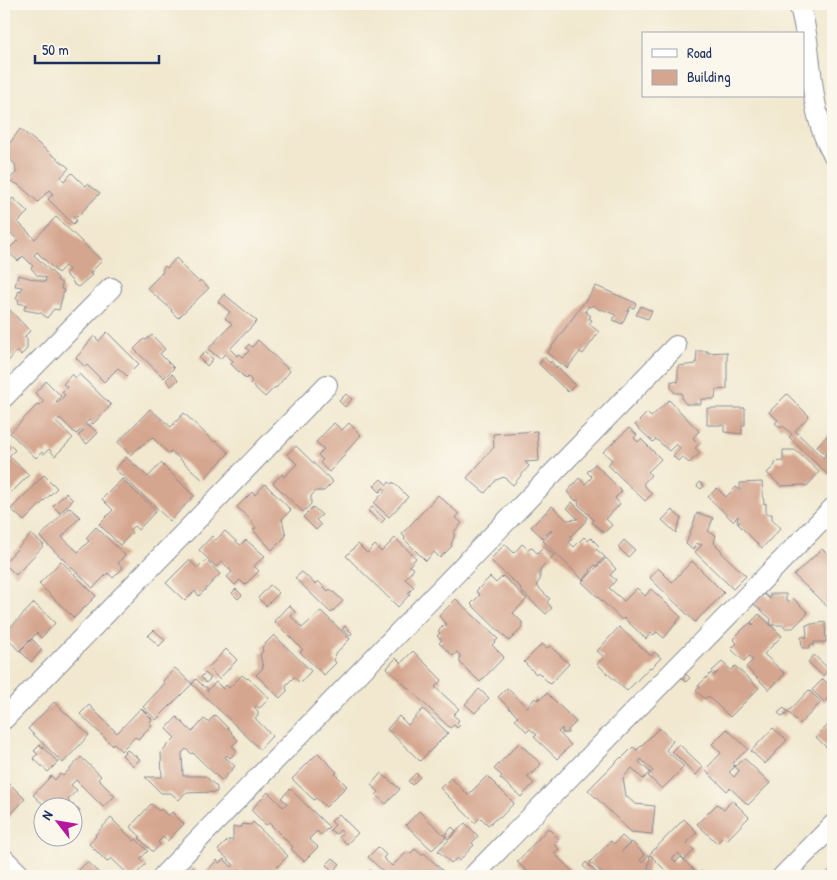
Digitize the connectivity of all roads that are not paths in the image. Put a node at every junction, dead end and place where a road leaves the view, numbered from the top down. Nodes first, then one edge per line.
1 (799, 4) edge
2 (833, 154) edge
3 (111, 288) dead end
4 (676, 346) dead end
5 (327, 385) dead end
6 (4, 397) edge
7 (833, 508) edge
8 (4, 720) edge
9 (833, 825) edge
10 (4, 860) edge
11 (21, 876) edge
12 (163, 876) edge
13 (473, 876) edge
14 (783, 876) edge

1 - 2 street
3 - 6 street
4 - 12 street
5 - 8 street
7 - 13 street
9 - 14 street
10 - 11 street

